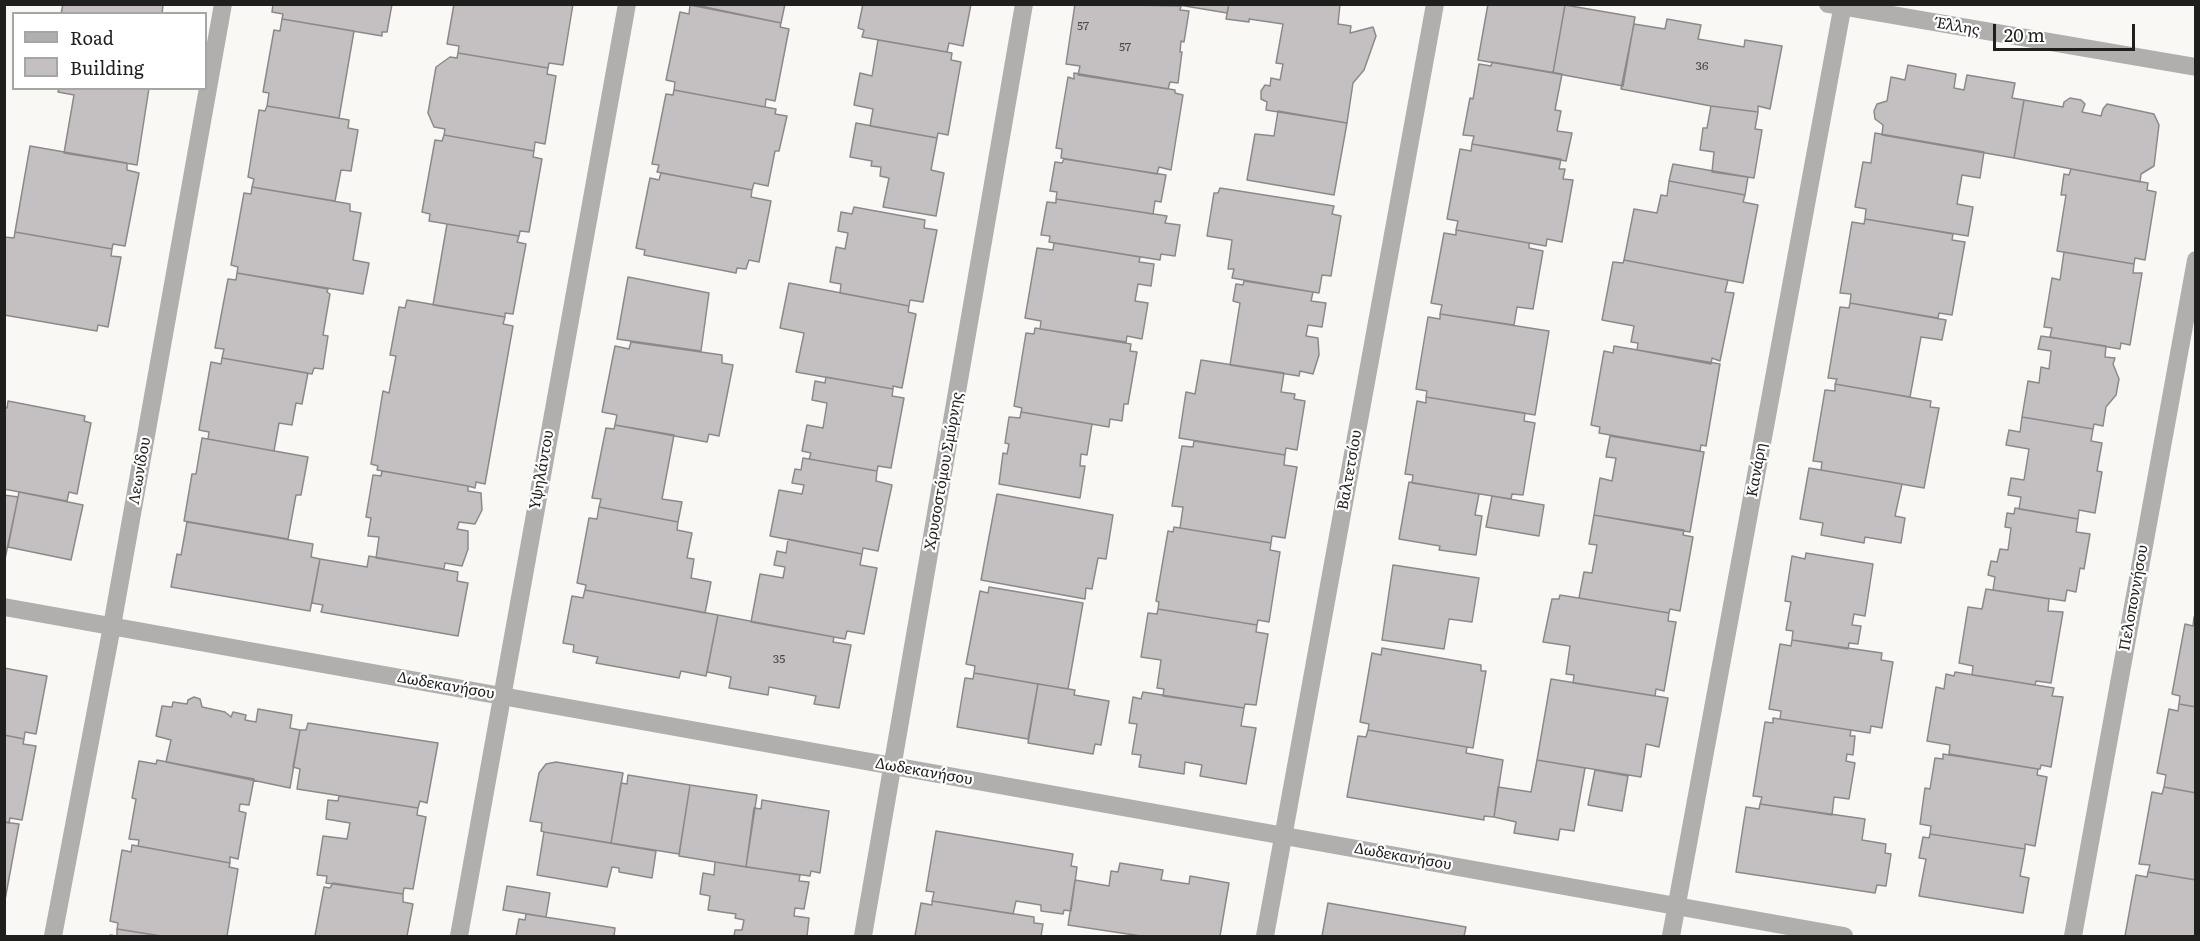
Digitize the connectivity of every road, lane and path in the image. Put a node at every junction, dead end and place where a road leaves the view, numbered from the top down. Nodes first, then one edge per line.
1 (224, 4) edge
2 (627, 4) edge
3 (1024, 4) edge
4 (1435, 4) edge
5 (1838, 5) edge
6 (2196, 67) edge
7 (2196, 260) edge
8 (4, 607) edge
9 (112, 626) junction
10 (501, 696) junction
11 (893, 766) junction
12 (1283, 836) junction
13 (1676, 906) junction
14 (53, 936) edge
15 (459, 936) edge
16 (863, 936) edge
17 (1266, 936) edge
18 (1671, 936) edge
19 (1844, 936) edge
20 (2073, 936) edge

1 - 9 street, Λεωνίδου
2 - 10 street, Υψηλάντου
3 - 11 street, Χρυσοστόμου Σμύρνης
4 - 12 street, Βαλτετσίου
5 - 6 street, Έλλης
5 - 13 street, Κανάρη
7 - 20 street, Πελοποννήσου
8 - 9 street, Δωδεκανήσου
9 - 10 street, Δωδεκανήσου
9 - 14 street, Λεωνίδου
10 - 11 street, Δωδεκανήσου
10 - 15 street, Υψηλάντου
11 - 12 street, Δωδεκανήσου
11 - 16 street, Χρυσοστόμου Σμύρνης
12 - 13 street, Δωδεκανήσου
12 - 17 street, Βαλτετσίου
13 - 18 street, Κανάρη
13 - 19 street, Δωδεκανήσου

